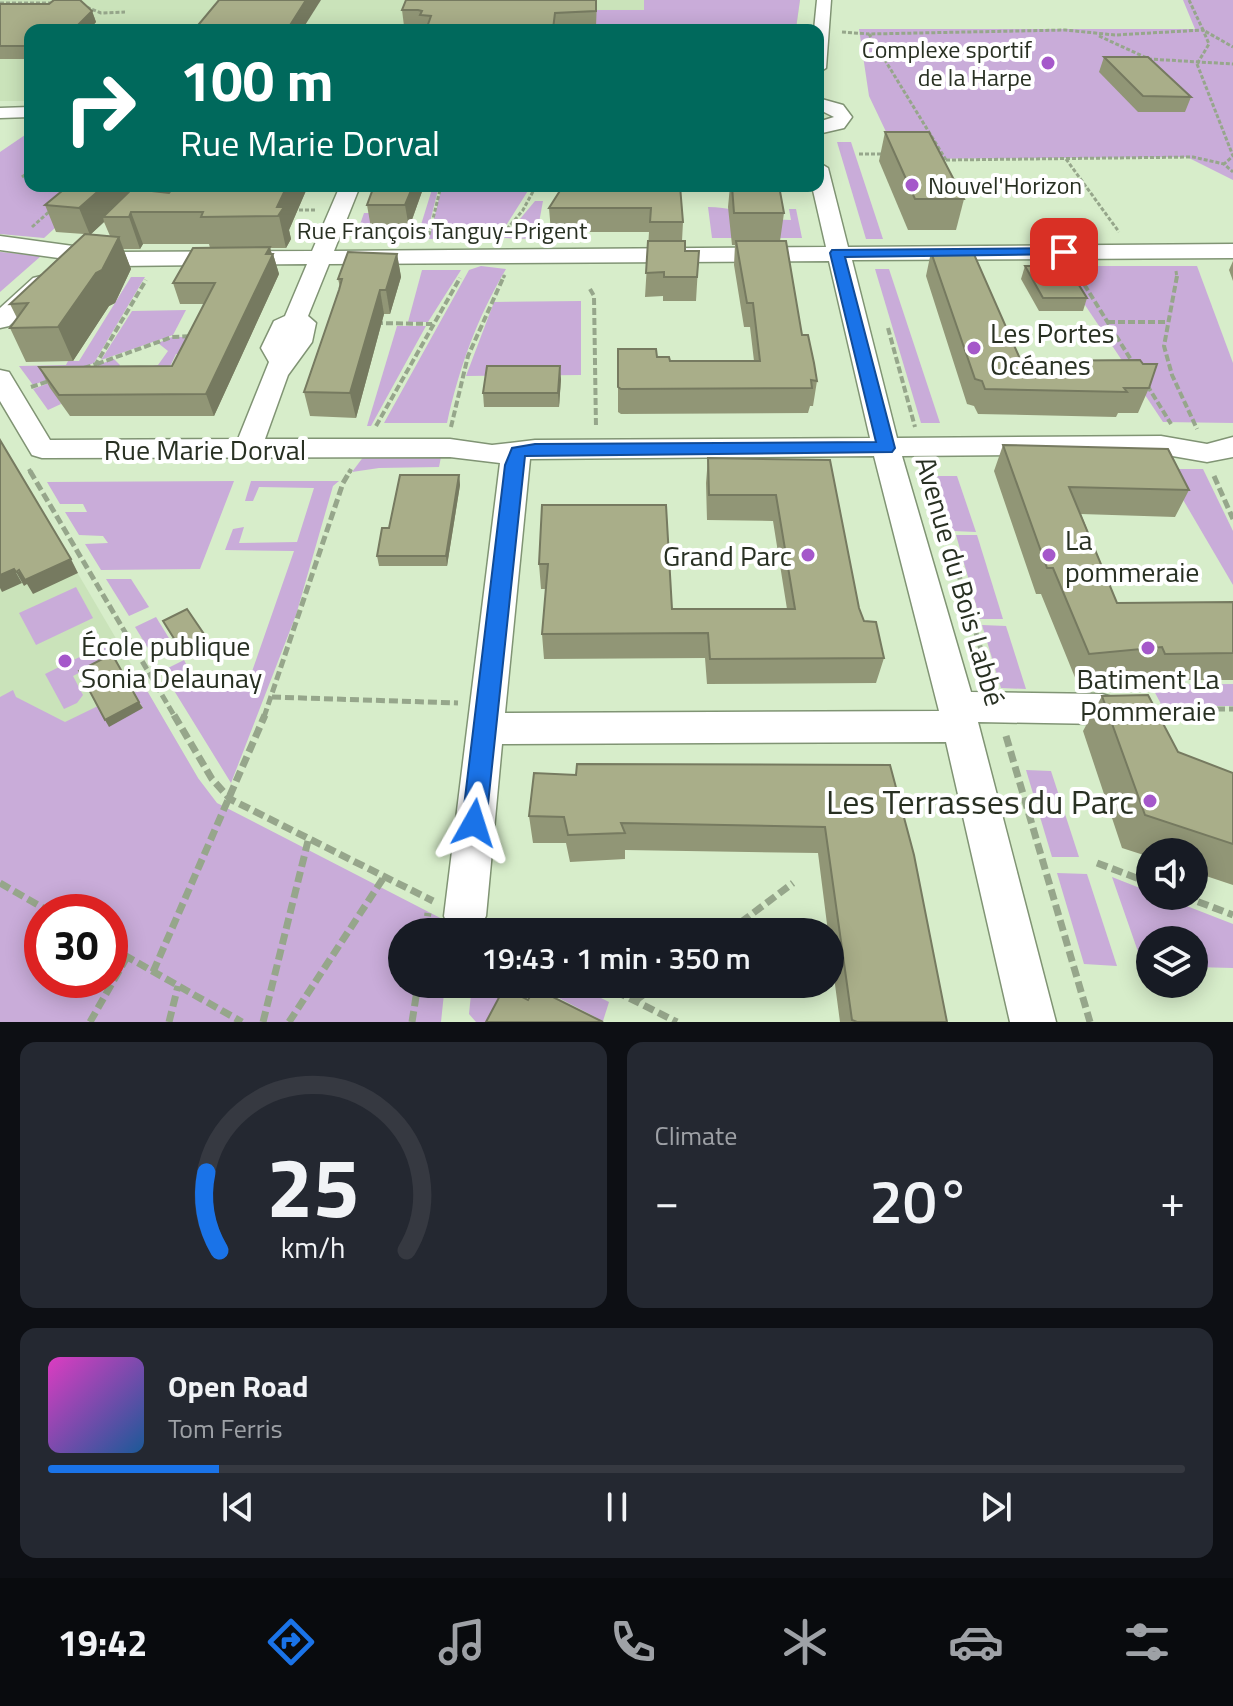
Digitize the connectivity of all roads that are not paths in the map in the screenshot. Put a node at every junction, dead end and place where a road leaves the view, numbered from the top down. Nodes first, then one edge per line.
1 (824, 0) edge
2 (822, 24) edge
3 (824, 105) edge
4 (15, 113) edge
5 (824, 127) edge
6 (0, 128) edge
7 (348, 192) edge
8 (823, 192) edge
9 (6, 244) edge
10 (1233, 251) edge
11 (837, 253) junction
12 (72, 255) junction
13 (322, 256) junction
14 (0, 321) edge
15 (5, 386) edge
16 (1209, 439) edge
17 (886, 448) junction
18 (248, 449) junction
19 (518, 452) junction
20 (1102, 709) road end
21 (485, 717) junction
22 (958, 717) junction
23 (465, 916) road end
24 (1033, 1022) edge

1 - 2 street
3 - 5 street
4 - 6 street
7 - 13 street
8 - 11 street, Avenue du Bois Labbé
9 - 12 street, Rue François Tanguy-Prigent
10 - 11 street, Rue François Tanguy-Prigent
11 - 13 street, Rue François Tanguy-Prigent
11 - 17 street, Avenue du Bois Labbé
12 - 13 street, Rue François Tanguy-Prigent
12 - 14 street
13 - 18 street
15 - 18 street, Rue Marie Dorval
16 - 17 street, Rue Marie Dorval
17 - 19 street, Rue Marie Dorval
17 - 22 street, Avenue du Bois Labbé
18 - 19 street, Rue Marie Dorval
19 - 21 street
20 - 22 street
21 - 22 street
21 - 23 street
22 - 24 street, Avenue du Bois Labbé

